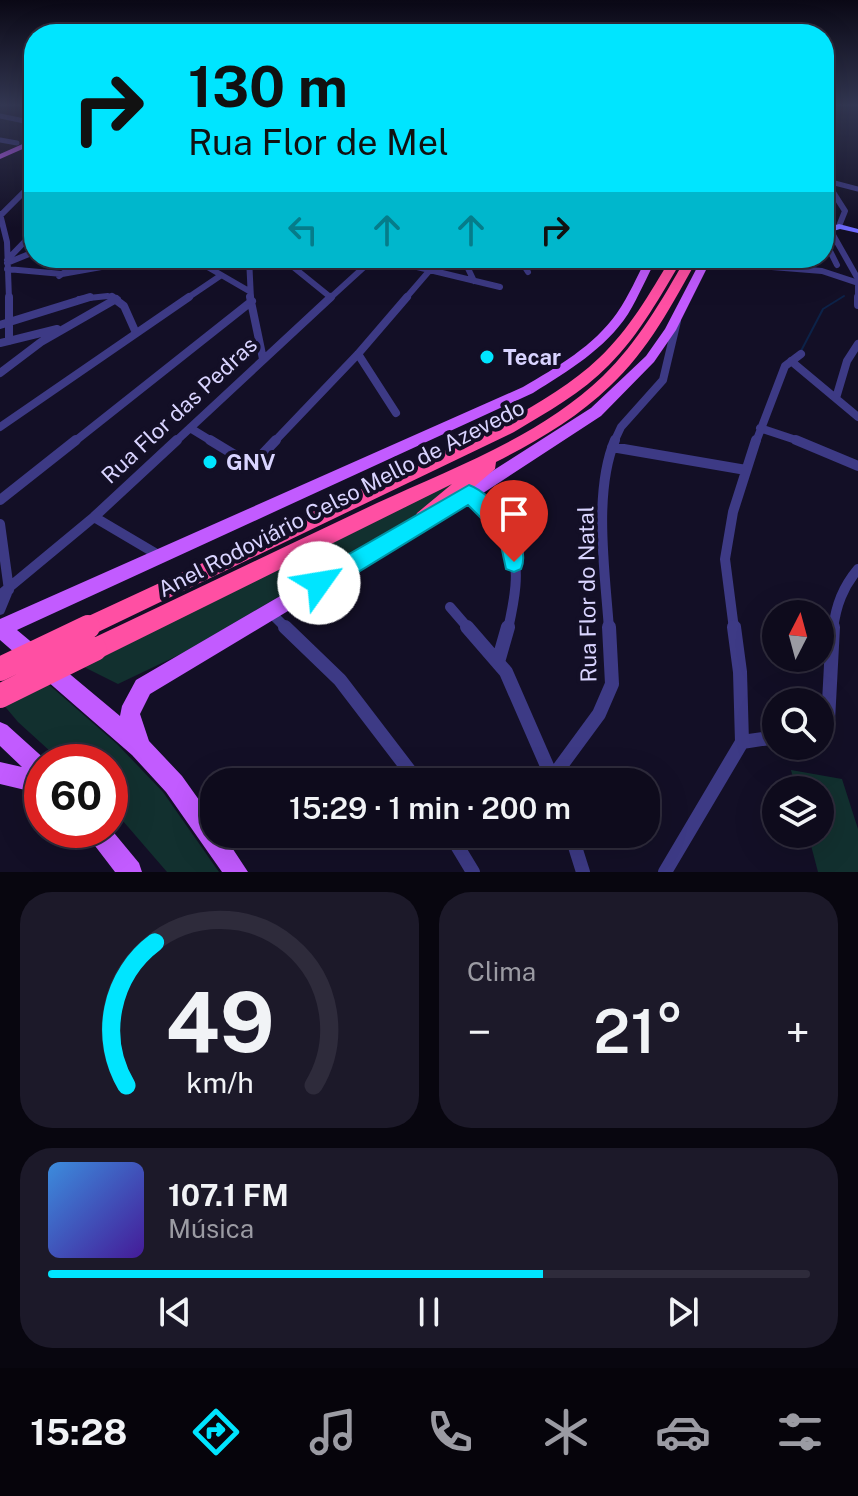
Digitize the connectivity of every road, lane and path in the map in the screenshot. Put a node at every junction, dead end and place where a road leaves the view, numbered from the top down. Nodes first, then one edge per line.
1 (22, 147) edge
2 (0, 157) edge
3 (834, 182) edge
4 (858, 189) edge
5 (834, 190) edge
6 (24, 192) edge
7 (0, 215) edge
8 (839, 226) junction
9 (834, 229) edge
10 (858, 231) edge
11 (24, 244) edge
12 (834, 246) edge
13 (24, 256) edge
14 (834, 257) edge
15 (7, 264) junction
16 (837, 265) dead end
17 (24, 268) edge
18 (24, 268) edge
19 (71, 268) edge
20 (113, 268) edge
21 (212, 268) edge
22 (250, 268) edge
23 (294, 268) edge
24 (362, 268) edge
25 (422, 268) edge
26 (468, 268) edge
27 (525, 268) edge
28 (647, 268) edge
29 (667, 268) edge
30 (686, 268) edge
31 (702, 268) edge
32 (785, 268) edge
33 (430, 270) junction
34 (528, 272) dead end
35 (59, 276) junction
36 (220, 276) junction
37 (474, 281) junction
38 (858, 281) edge
39 (500, 287) dead end
40 (251, 296) junction
41 (329, 296) junction
42 (858, 297) edge
43 (116, 299) junction
44 (858, 305) edge
45 (676, 317) junction
46 (4, 324) edge
47 (68, 326) junction
48 (136, 333) junction
49 (4, 342) edge
50 (858, 344) edge
51 (358, 354) junction
52 (263, 359) junction
53 (0, 373) edge
54 (836, 398) junction
55 (396, 413) dead end
56 (858, 417) edge
57 (0, 427) edge
58 (190, 428) junction
59 (760, 428) junction
60 (514, 443) junction
61 (612, 447) junction
62 (858, 466) edge
63 (746, 470) junction
64 (469, 494) junction
65 (0, 500) edge
66 (94, 517) junction
67 (423, 519) junction
68 (0, 524) edge
69 (161, 557) junction
70 (858, 569) edge
71 (5, 593) edge
72 (450, 607) dead end
73 (0, 610) edge
74 (271, 613) junction
75 (0, 628) edge
76 (498, 662) junction
77 (0, 669) edge
78 (830, 688) edge
79 (0, 696) edge
80 (0, 732) edge
81 (762, 739) edge
82 (742, 742) junction
83 (140, 747) junction
84 (24, 754) edge
85 (407, 768) edge
86 (548, 768) edge
87 (561, 768) edge
88 (0, 773) edge
89 (24, 779) edge
90 (111, 848) edge
91 (458, 848) edge
92 (575, 848) edge
93 (130, 872) edge
94 (236, 872) edge
95 (473, 872) edge
96 (583, 872) edge
97 (665, 872) edge

1 - 2 main road
3 - 4 street
5 - 8 street
6 - 7 street
7 - 15 street
8 - 9 street
8 - 10 street
11 - 15 street
12 - 38 street
13 - 15 street
14 - 16 street
15 - 17 street
15 - 46 street
18 - 35 street
19 - 35 street
20 - 35 street
21 - 36 street
22 - 40 street
23 - 41 street
24 - 41 street, Rua Flor das Pedras
25 - 33 street
26 - 37 street
27 - 34 street
28 - 69 main road, Anel Rodoviário Celso Mello de Azevedo
29 - 77 highway, Anel Rodoviário Celso Mello de Azevedo, bridge
30 - 60 highway, Anel Rodoviário Celso Mello de Azevedo
31 - 45 main road
32 - 38 street
33 - 37 street
33 - 51 street
36 - 40 street
36 - 48 street
37 - 39 street
38 - 42 street
40 - 52 street
40 - 65 street
41 - 52 street, Rua Flor das Pedras
42 - 44 street
43 - 46 street
43 - 47 street
43 - 48 street
45 - 61 street, Rua Flor do Natal
45 - 64 main road
46 - 49 street
47 - 49 street
47 - 53 street
48 - 57 street
50 - 54 street
51 - 55 street
51 - 58 street
52 - 58 street, Rua Flor das Pedras
54 - 56 street
54 - 59 street
58 - 66 street, Rua Flor das Pedras
59 - 62 street
59 - 63 street
60 - 67 highway
60 - 79 highway, Anel Rodoviário Celso Mello de Azevedo, bridge
61 - 63 street
61 - 87 street, Rua Flor do Natal
63 - 82 street
64 - 67 main road
64 - 76 street
66 - 69 street
66 - 71 street, Rua Flor das Pedras
67 - 74 main road
68 - 71 street
69 - 75 main road, Anel Rodoviário Celso Mello de Azevedo
70 - 78 street
71 - 73 street, Rua Flor das Pedras
72 - 76 street
74 - 83 main road
74 - 85 street
75 - 83 main road
76 - 86 street
80 - 84 main road
81 - 82 street
82 - 97 street
83 - 94 main road
88 - 89 main road
90 - 93 main road
91 - 95 street
92 - 96 street

